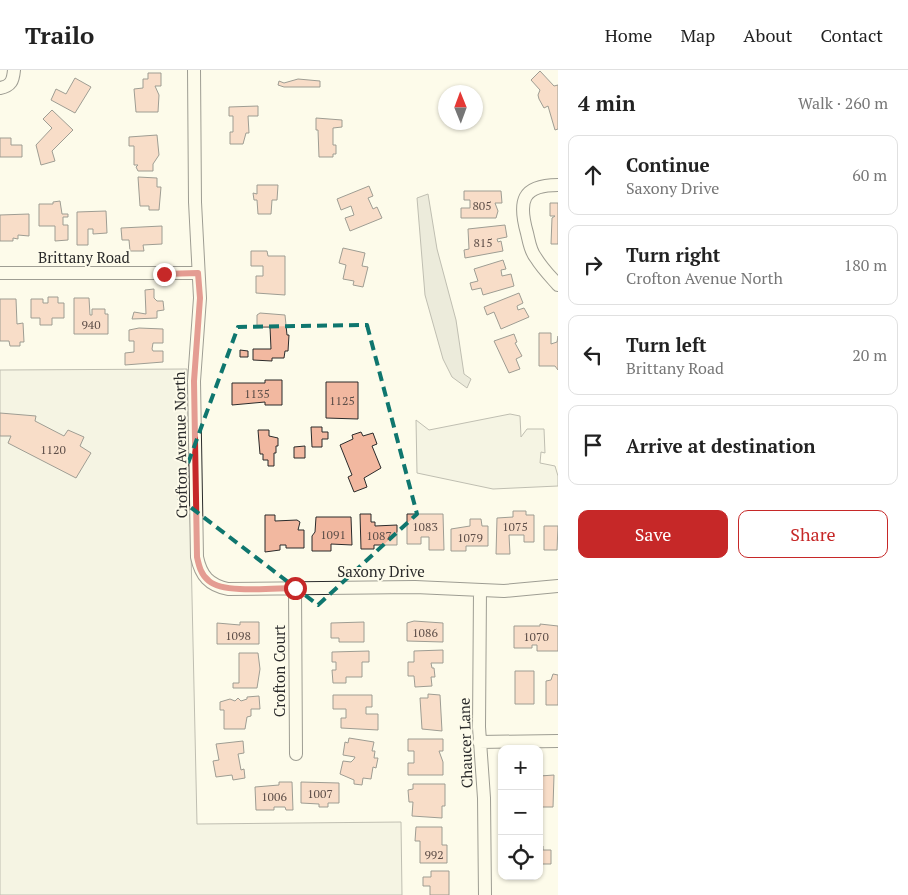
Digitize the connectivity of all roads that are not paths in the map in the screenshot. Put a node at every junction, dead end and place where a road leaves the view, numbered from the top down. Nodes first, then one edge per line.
1 (14, 70) edge
2 (194, 70) edge
3 (0, 88) edge
4 (558, 185) edge
5 (0, 273) edge
6 (198, 273) junction
7 (558, 285) edge
8 (206, 578) joint
9 (558, 586) edge
10 (295, 588) junction
11 (480, 590) junction
12 (558, 741) edge
13 (479, 742) junction
14 (296, 754) dead end
15 (485, 895) edge

1 - 3 street
2 - 6 street, Crofton Avenue North
4 - 7 street
5 - 6 street, Brittany Road
6 - 8 street, Crofton Avenue North
8 - 10 street, Saxony Drive
9 - 11 street, Saxony Drive
10 - 11 street, Saxony Drive
10 - 14 street, Crofton Court
11 - 13 street, Chaucer Lane
12 - 13 street
13 - 15 street, Chaucer Lane

